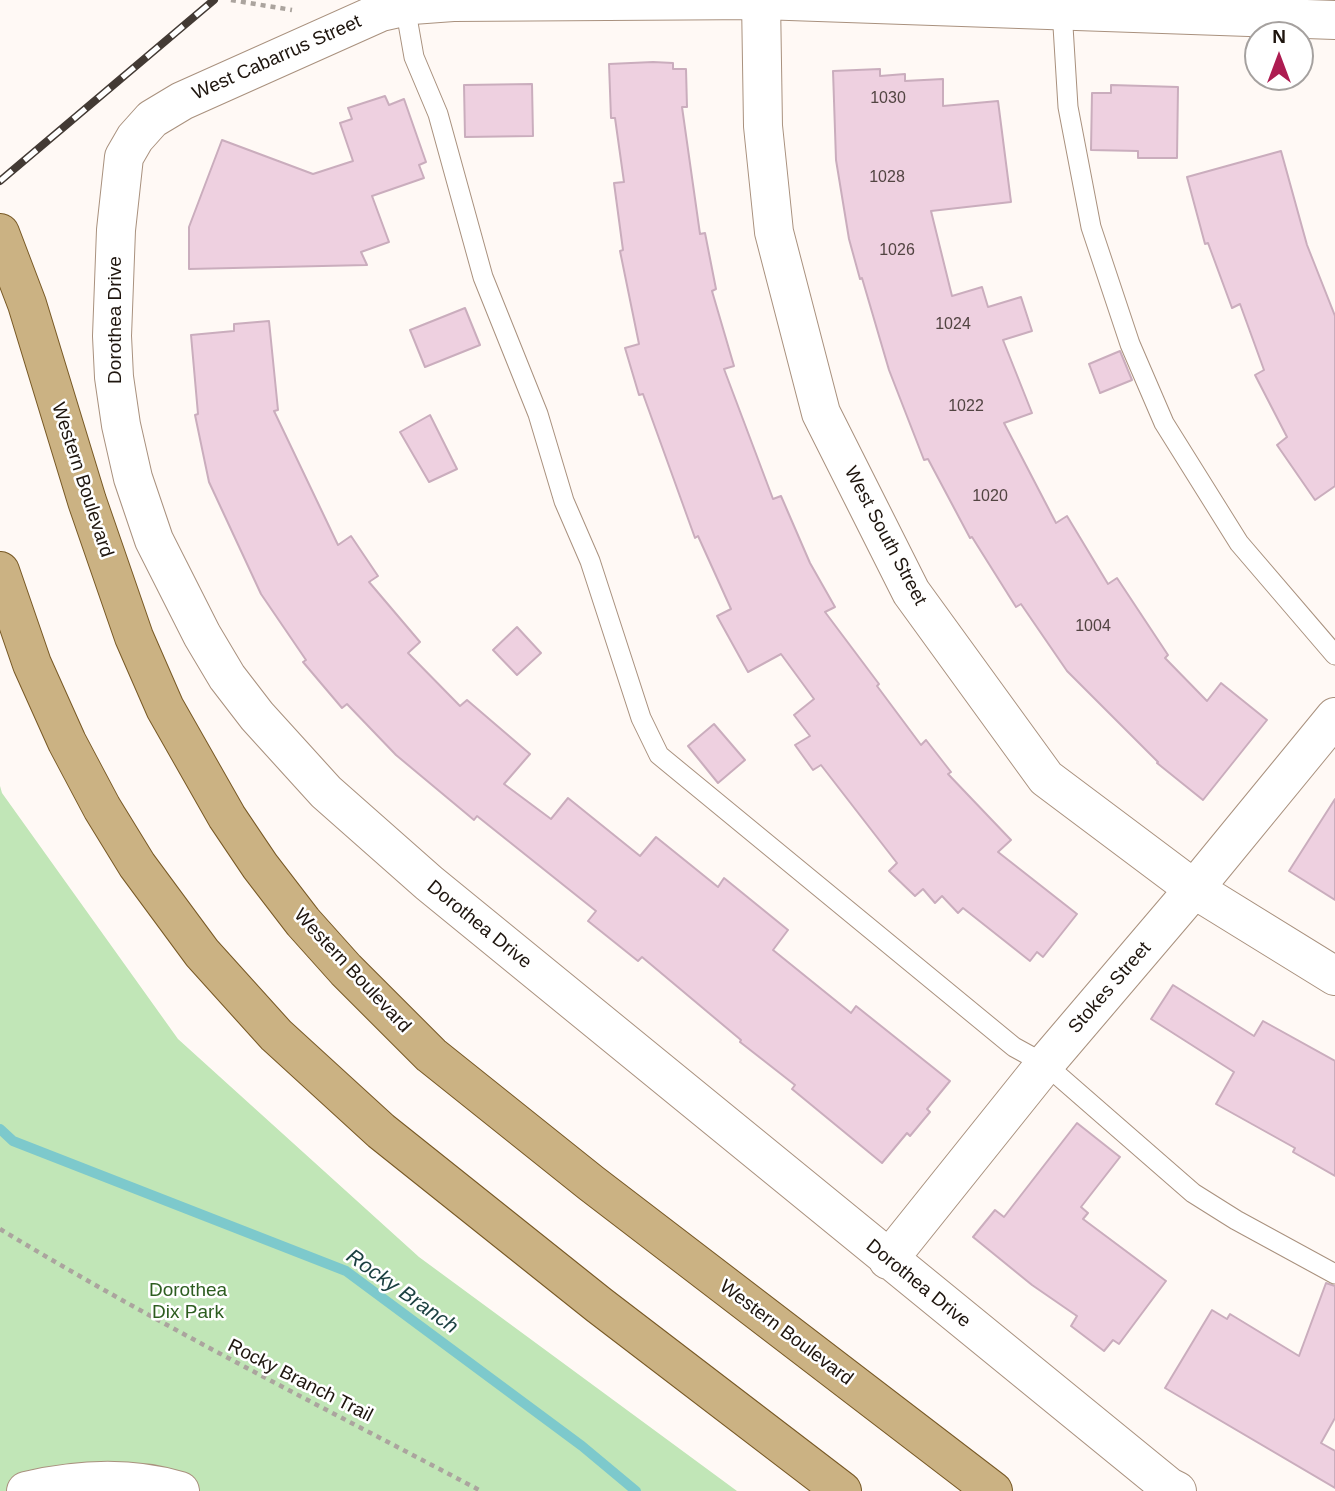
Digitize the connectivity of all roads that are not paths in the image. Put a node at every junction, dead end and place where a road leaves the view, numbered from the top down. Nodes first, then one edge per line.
1 (761, 0) edge
2 (405, 6) junction
3 (1062, 10) junction
4 (1335, 20) edge
5 (124, 157) joint
6 (0, 233) edge
7 (0, 571) edge
8 (1335, 655) edge
9 (1335, 717) edge
10 (1195, 889) junction
11 (1335, 976) edge
12 (1045, 1064) junction
13 (888, 1260) junction
14 (1335, 1274) edge
15 (26, 1491) edge
16 (180, 1491) edge
17 (842, 1491) edge
18 (993, 1491) edge
19 (1177, 1491) edge

1 - 2 street, West Cabarrus Street
1 - 3 street, West Cabarrus Street
1 - 10 street, West South Street
2 - 5 street, West Cabarrus Street
2 - 12 lane
3 - 4 street, West Cabarrus Street
3 - 8 lane
5 - 13 street, Dorothea Drive
6 - 18 main road, Western Boulevard
7 - 17 main road
9 - 10 street, Stokes Street
10 - 11 street, West South Street
10 - 12 street, Stokes Street
12 - 13 street, Stokes Street
12 - 14 lane
13 - 19 street, Dorothea Drive
15 - 16 street

